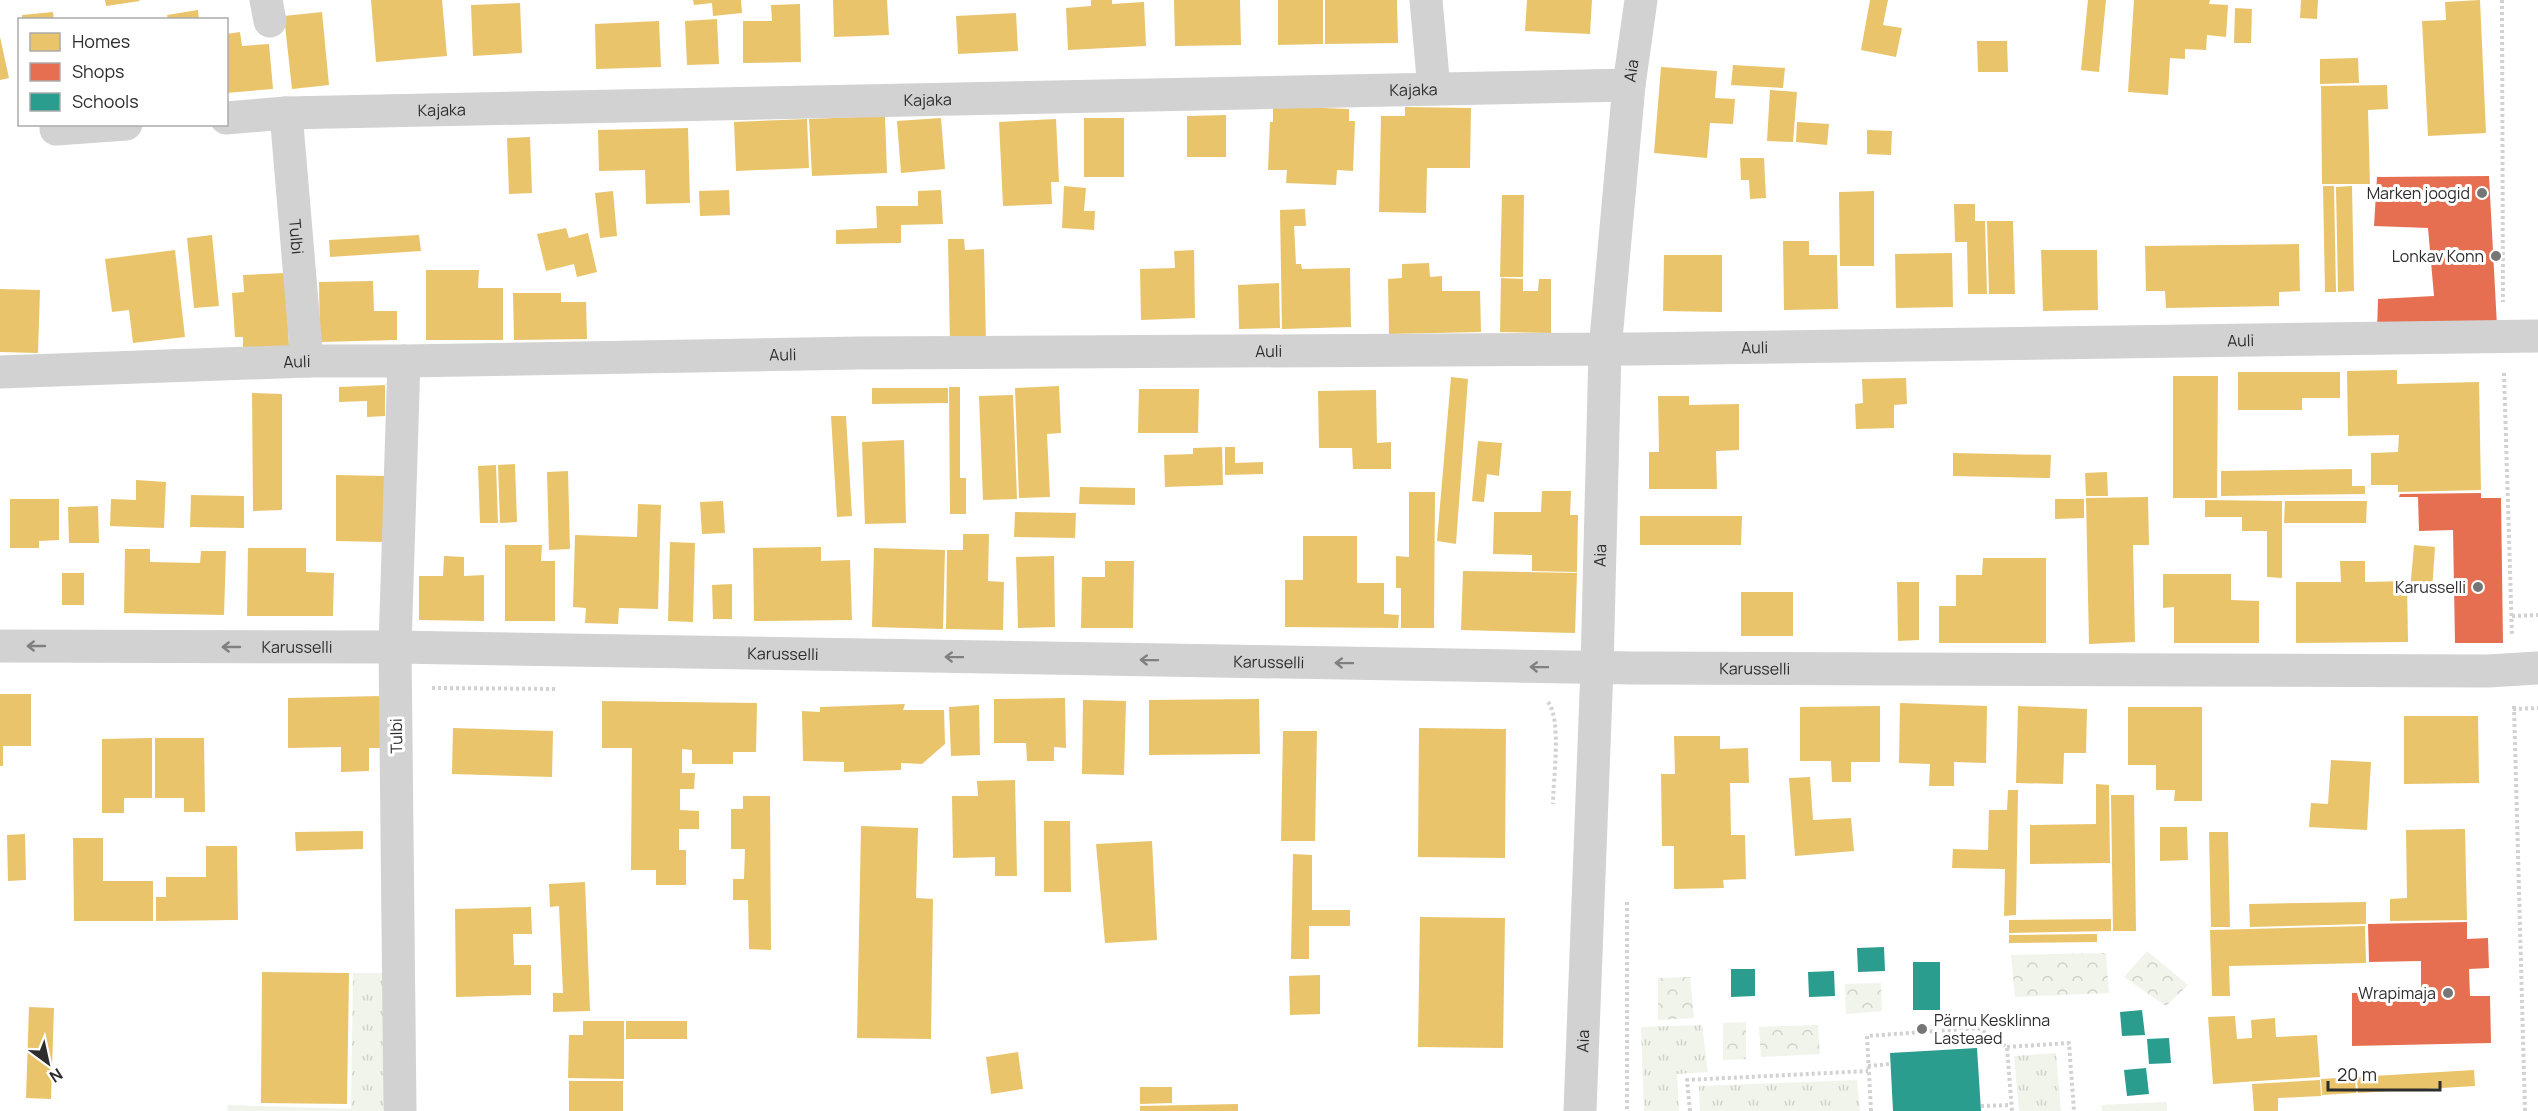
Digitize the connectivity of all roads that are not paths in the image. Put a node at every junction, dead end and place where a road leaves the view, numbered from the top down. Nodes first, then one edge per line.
1 (1426, 0) edge
2 (1641, 0) edge
3 (1629, 85) junction
4 (1434, 89) junction
5 (286, 113) junction
6 (228, 118) edge
7 (98, 126) edge
8 (56, 129) dead end
9 (2538, 336) edge
10 (1605, 350) junction
11 (307, 361) junction
12 (404, 361) junction
13 (0, 372) edge
14 (0, 646) edge
15 (395, 647) junction
16 (1597, 668) junction
17 (2526, 669) edge
18 (400, 1111) edge
19 (1580, 1111) edge

1 - 4 street
2 - 3 street, Aia
3 - 4 street, Kajaka
3 - 10 street, Aia
4 - 5 street, Kajaka
5 - 6 street, Kajaka
5 - 11 street, Tulbi
7 - 8 street
9 - 10 street, Auli
10 - 12 street, Auli
10 - 16 street, Aia
11 - 12 street, Auli
11 - 13 street, Auli
12 - 15 street, Tulbi
15 -> 14 street, Karusselli
16 -> 15 street, Karusselli
15 - 18 street, Tulbi
16 - 17 street, Karusselli
16 - 19 street, Aia

